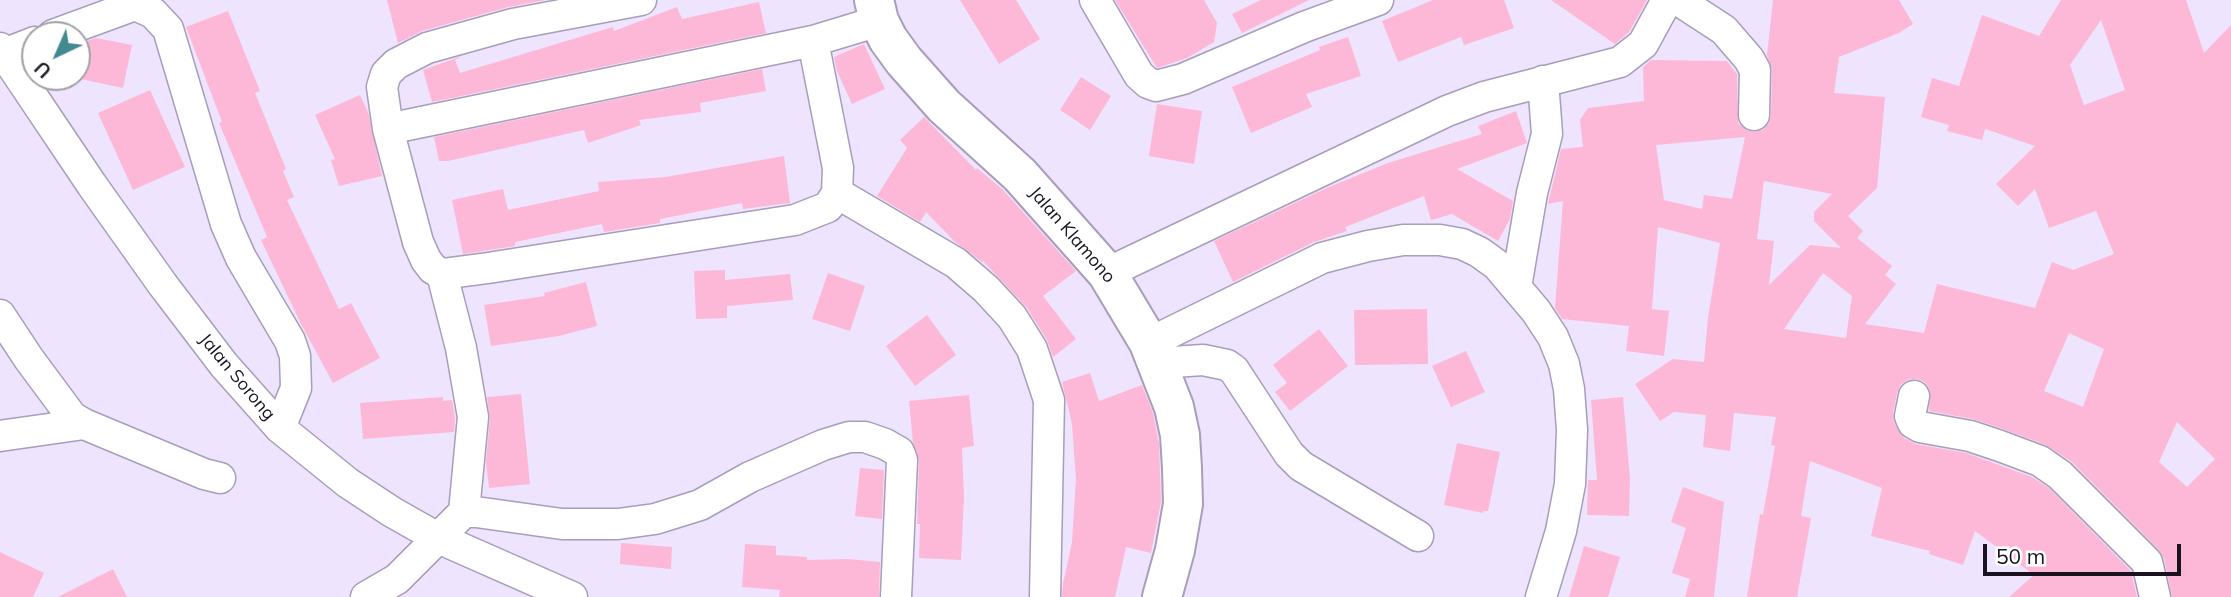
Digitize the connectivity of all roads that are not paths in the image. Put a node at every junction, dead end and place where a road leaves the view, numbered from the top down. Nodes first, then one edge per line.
1 (641, 0) edge
2 (1096, 0) edge
3 (1378, 0) edge
4 (1667, 0) edge
5 (1678, 0) edge
6 (876, 10) edge
7 (91, 21) edge
8 (813, 41) junction
9 (21, 46) edge
10 (2, 51) edge
11 (1543, 81) junction
12 (1755, 115) dead end
13 (388, 129) junction
14 (837, 193) junction
15 (1107, 273) junction
16 (442, 274) junction
17 (1516, 287) junction
18 (0, 315) edge
19 (1153, 353) junction
20 (1914, 396) dead end
21 (84, 424) junction
22 (281, 428) junction
23 (0, 436) edge
24 (220, 478) dead end
25 (464, 512) junction
26 (1418, 536) dead end
27 (438, 538) junction
28 (366, 597) edge
29 (572, 597) edge
30 (896, 597) edge
31 (1045, 597) edge
32 (1162, 597) edge
33 (1541, 597) edge
34 (2155, 597) edge

1 - 13 street
2 - 3 street
4 - 11 street
5 - 12 street
6 - 8 street
6 - 15 main road, Jalan Klamono
7 - 22 street
8 - 13 street
8 - 14 street
9 - 10 street
10 - 22 street, Jalan Sorong
11 - 15 street
11 - 17 street
13 - 16 street
14 - 16 street
14 - 31 street
15 - 19 main road, Jalan Klamono
16 - 25 street
17 - 19 street
17 - 33 street
18 - 21 street
19 - 26 street
19 - 32 main road, Jalan Klamono
20 - 34 street
21 - 23 street
21 - 24 street
22 - 27 street, Jalan Sorong
25 - 27 street
25 - 30 street
27 - 28 street
27 - 29 street, Jalan Sorong

